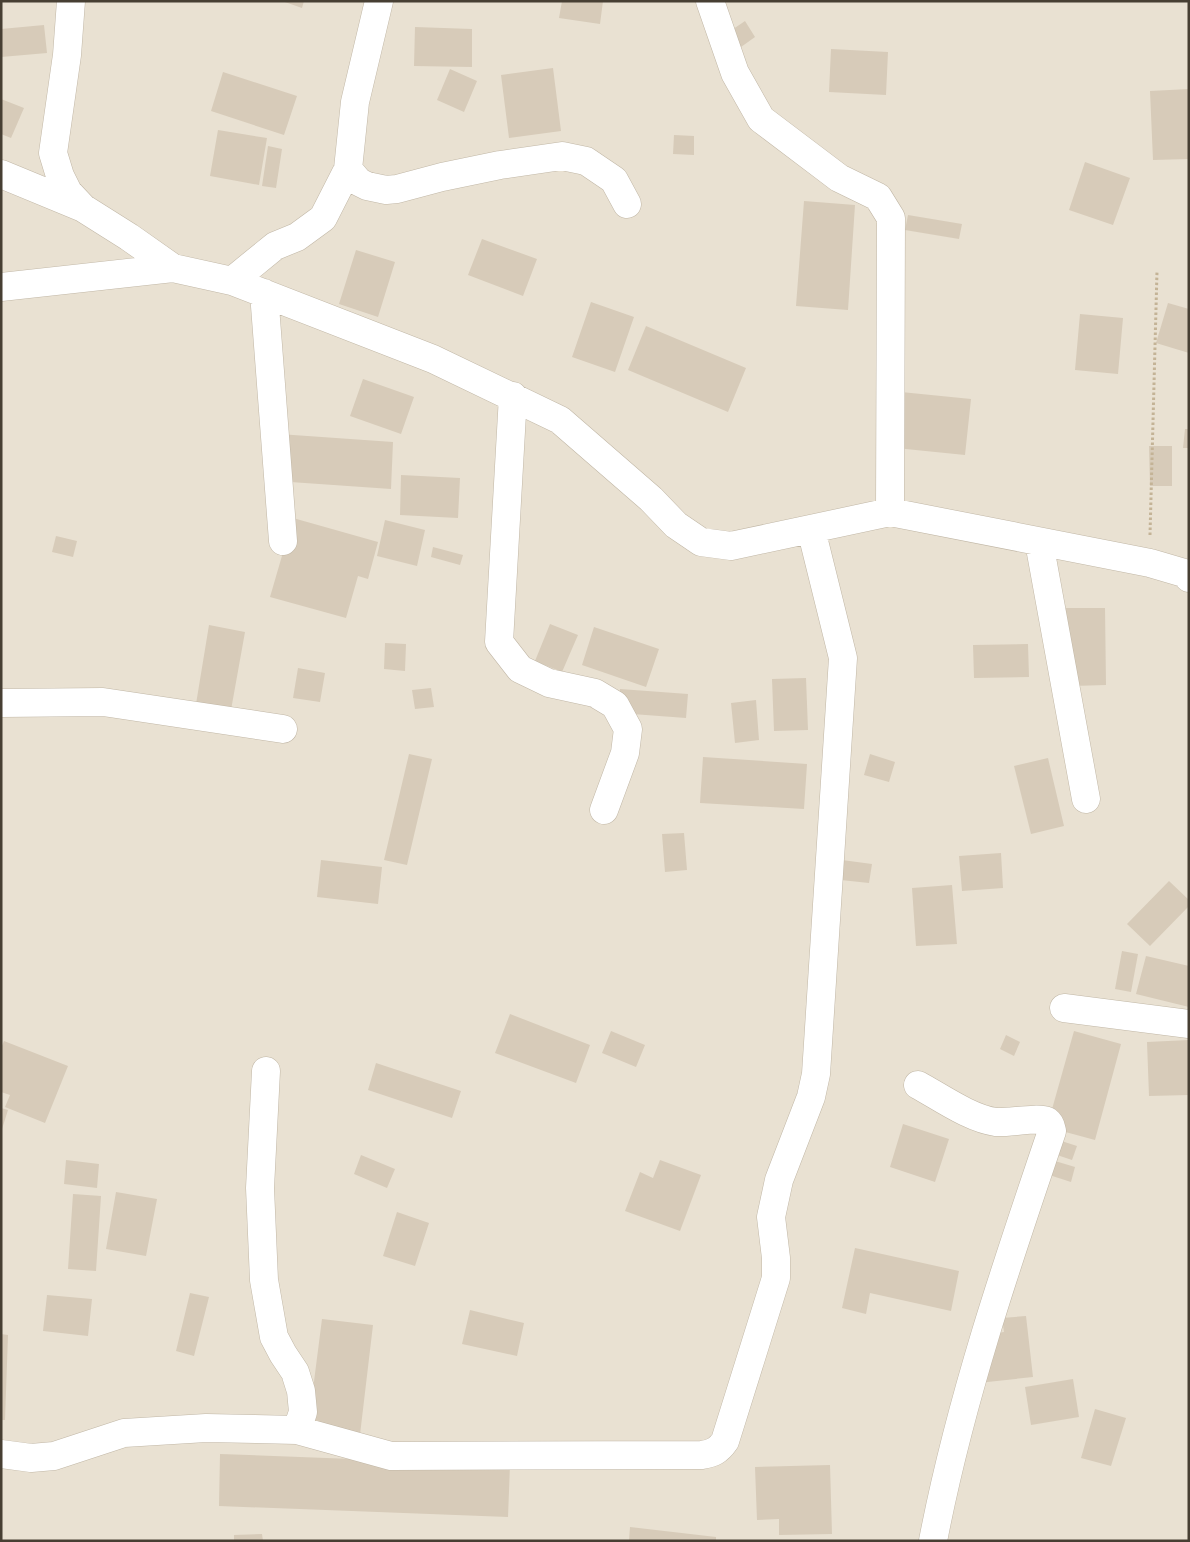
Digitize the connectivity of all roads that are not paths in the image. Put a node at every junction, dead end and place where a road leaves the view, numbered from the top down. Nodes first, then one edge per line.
1 (71, 1) edge
2 (379, 1) edge
3 (710, 1) edge
4 (348, 168) junction
5 (1, 174) edge
6 (627, 204) dead end
7 (83, 208) junction
8 (173, 268) junction
9 (232, 280) junction
10 (1, 287) edge
11 (264, 292) junction
12 (513, 396) junction
13 (890, 512) junction
14 (811, 528) junction
15 (283, 541) dead end
16 (1039, 542) junction
17 (1187, 574) edge
18 (1, 703) edge
19 (282, 728) dead end
20 (1086, 799) dead end
21 (604, 810) dead end
22 (1064, 1008) dead end
23 (1189, 1024) edge
24 (266, 1071) dead end
25 (918, 1085) dead end
26 (297, 1430) junction
27 (1, 1454) edge
28 (933, 1541) edge

1 - 7 street
2 - 4 street
3 - 13 street
4 - 6 street
4 - 9 street
5 - 7 street
7 - 8 street
8 - 9 street
8 - 10 street
9 - 11 street
11 - 12 street
11 - 15 street
12 - 14 street
12 - 21 street
13 - 14 street
13 - 16 street
14 - 26 street
16 - 17 street
16 - 20 street
18 - 19 street
22 - 23 street
24 - 26 street
25 - 28 street
26 - 27 street

